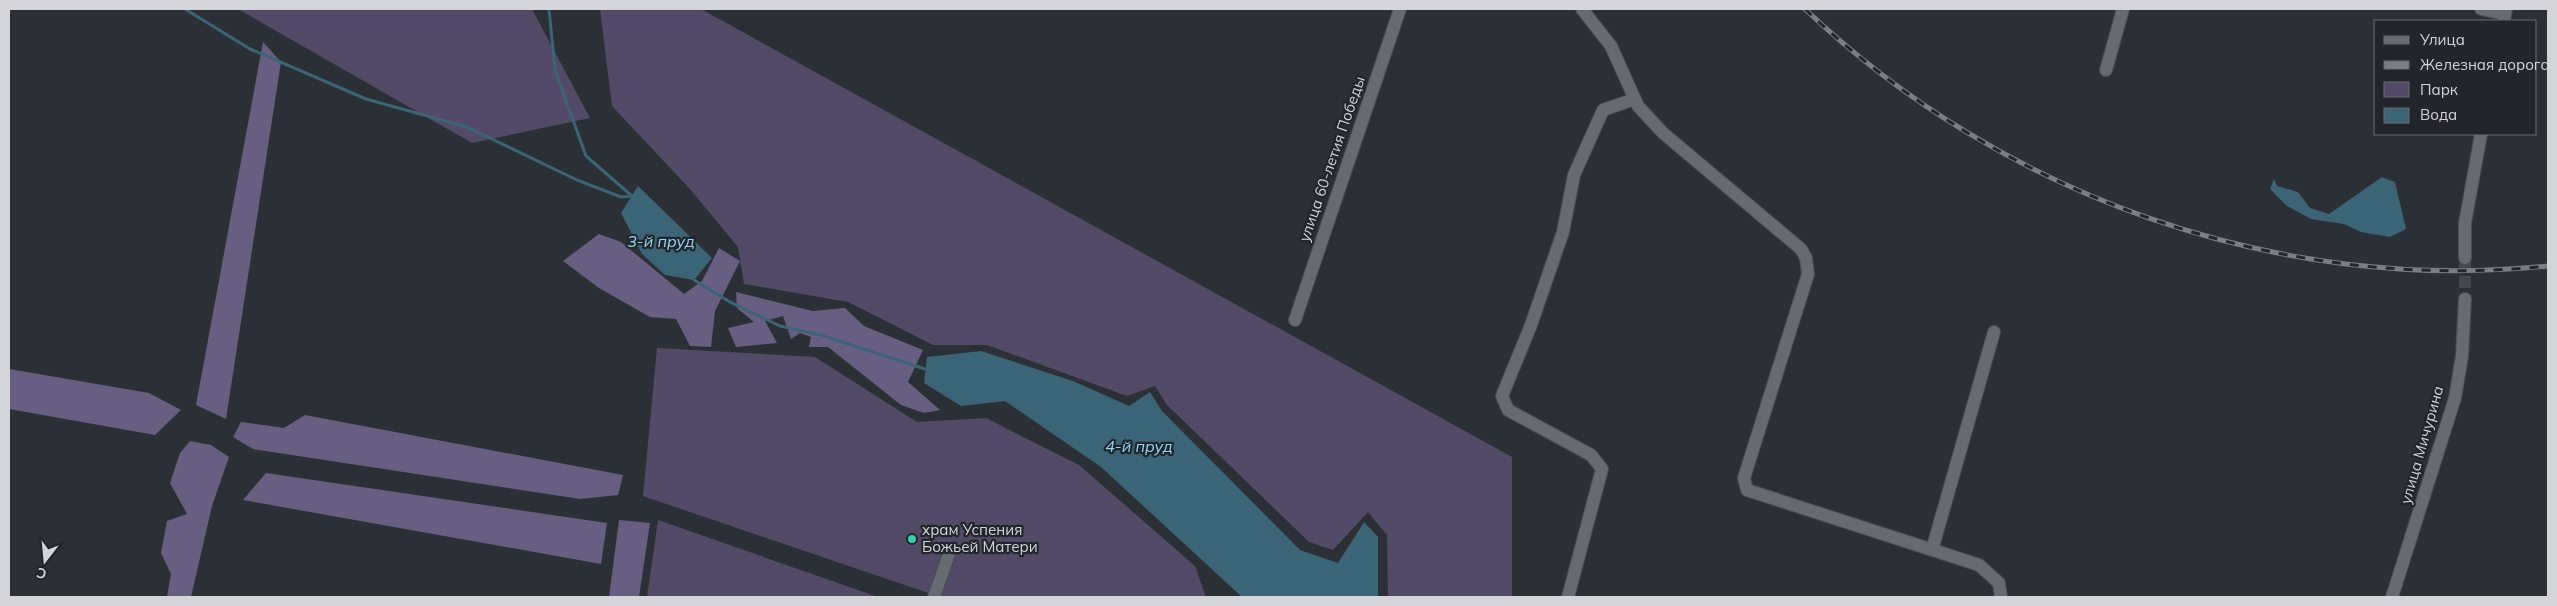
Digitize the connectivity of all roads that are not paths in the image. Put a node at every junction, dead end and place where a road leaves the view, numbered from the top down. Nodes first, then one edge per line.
1 (1400, 9) edge
2 (1582, 9) edge
3 (2123, 9) edge
4 (2481, 9) edge
5 (2505, 15) edge
6 (2106, 70) dead end
7 (1635, 99) junction
8 (2481, 135) edge
9 (2465, 258) tunnel mouth
10 (2465, 299) tunnel mouth
11 (1295, 320) dead end
12 (1994, 332) dead end
13 (1932, 550) junction
14 (949, 554) dead end
15 (934, 597) edge
16 (1568, 597) edge
17 (2001, 597) edge
18 (2392, 597) edge

1 - 11 street, улица 60-летия Победы
2 - 7 street
3 - 6 street
4 - 5 street
7 - 13 street
7 - 16 street
8 - 9 street
10 - 18 street, улица Мичурина
12 - 13 street
13 - 17 street
14 - 15 street

